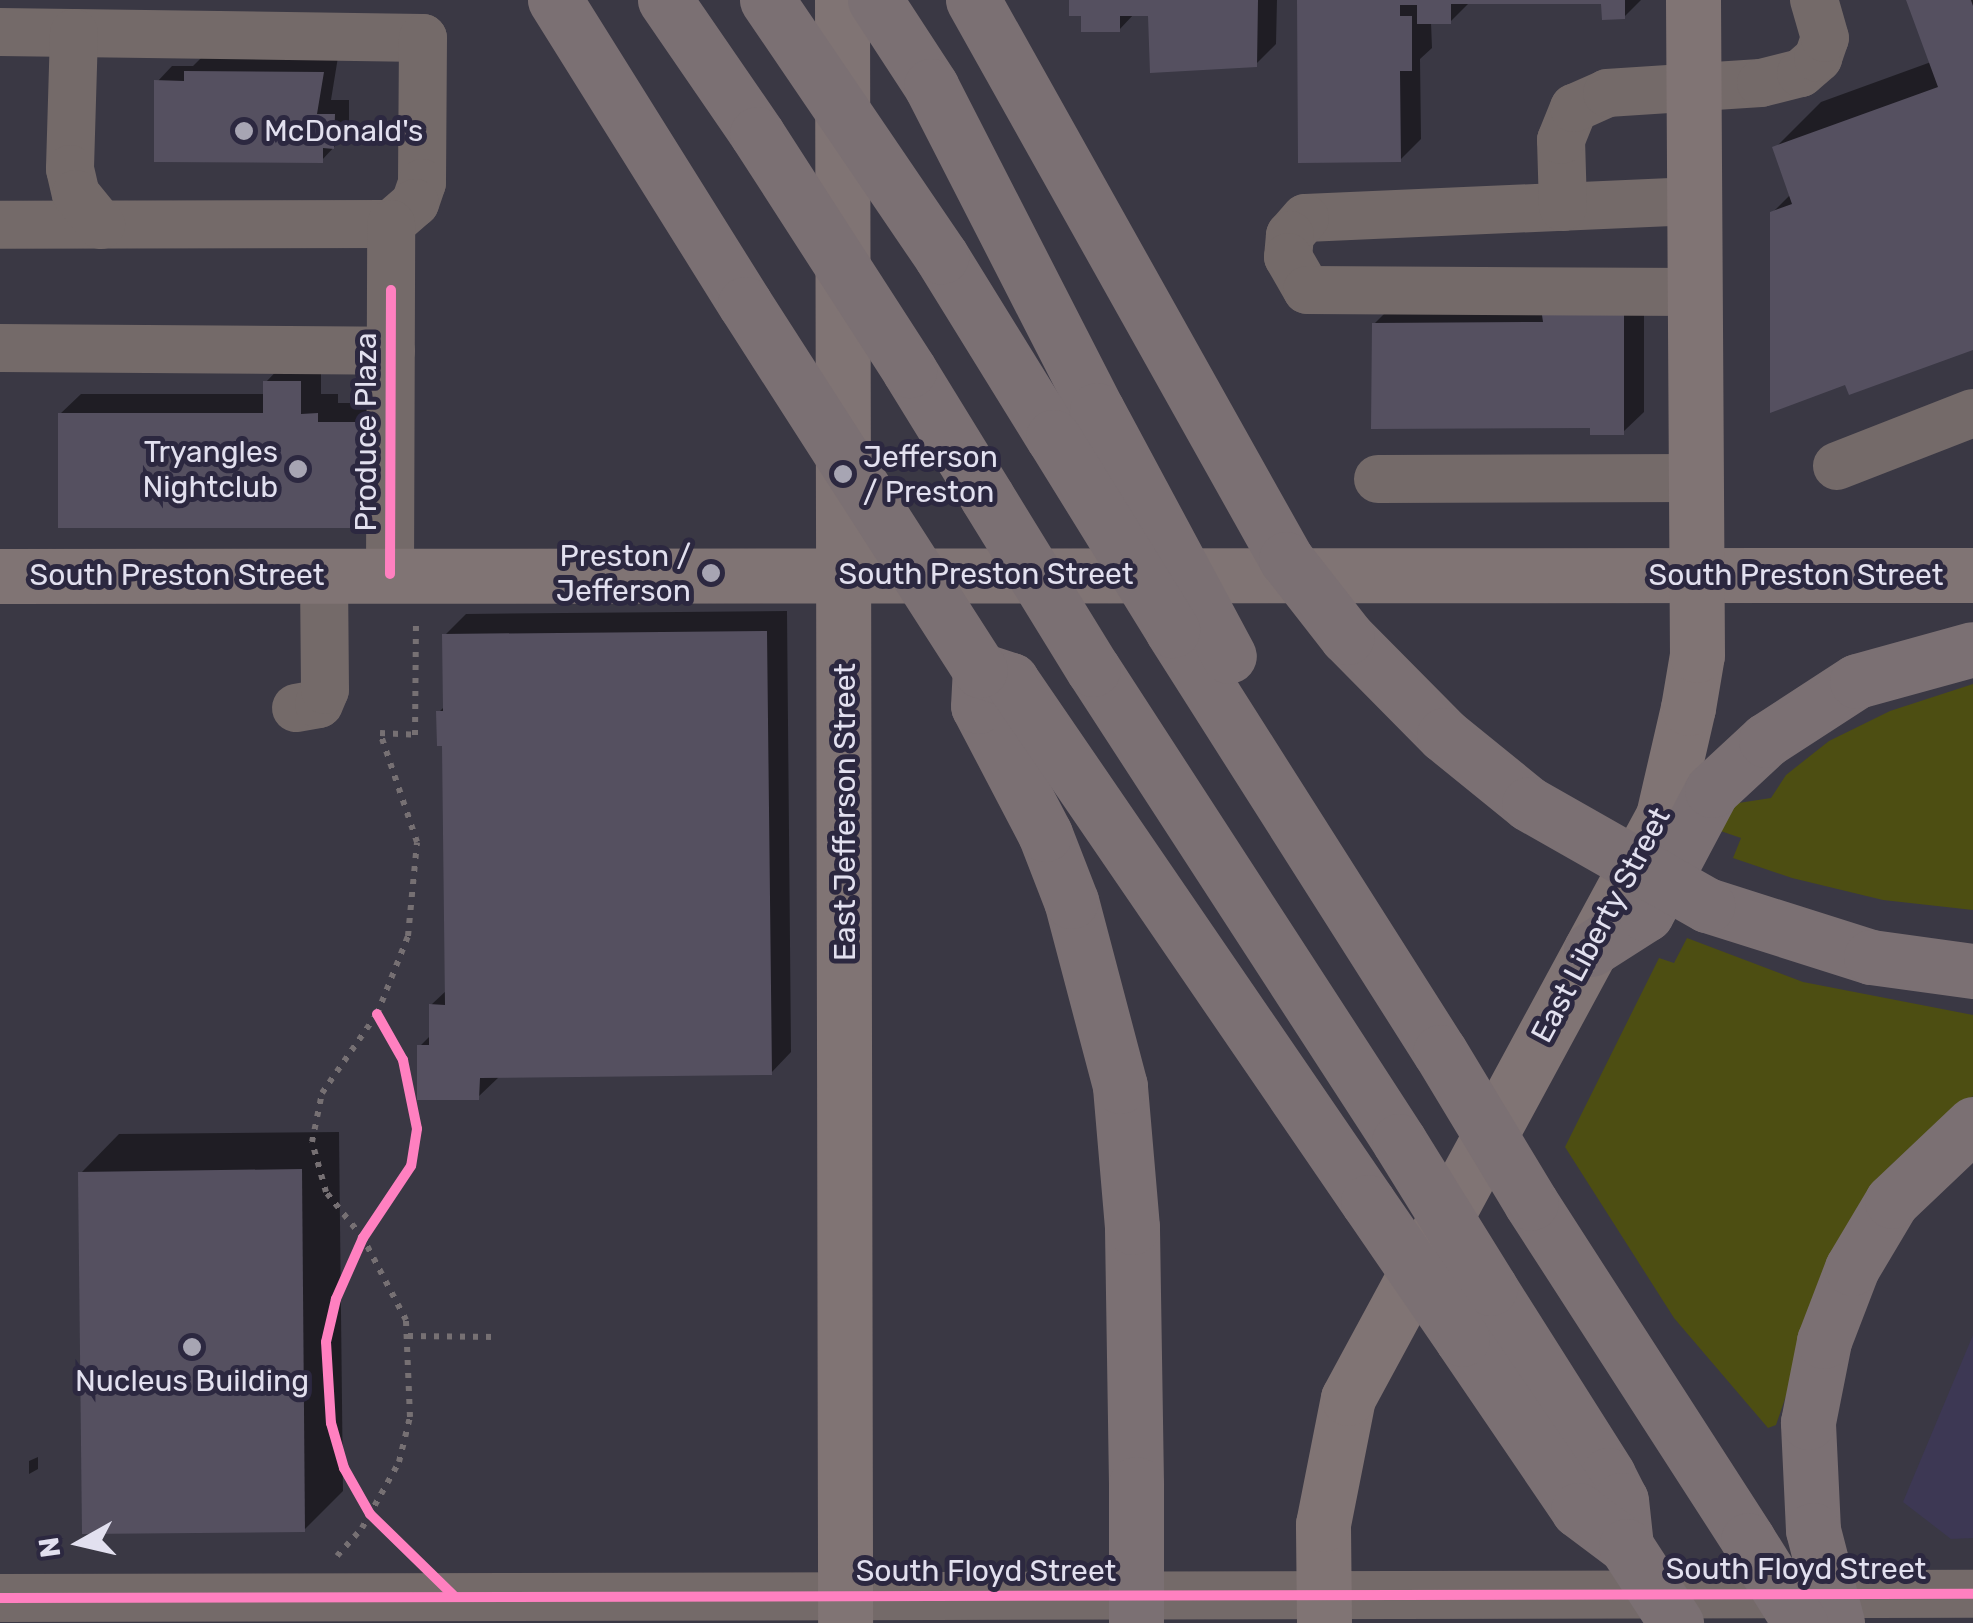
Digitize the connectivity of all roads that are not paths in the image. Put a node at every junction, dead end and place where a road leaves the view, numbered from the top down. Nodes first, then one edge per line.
1 (555, 0) edge
2 (664, 0) edge
3 (767, 0) edge
4 (842, 0) edge
5 (875, 0) edge
6 (973, 0) edge
7 (1694, 0) edge
8 (1814, 0) edge
9 (0, 32) edge
10 (74, 33) junction
11 (1694, 90) junction
12 (1694, 201) junction
13 (1562, 207) junction
14 (391, 224) junction
15 (0, 225) edge
16 (101, 225) junction
17 (1695, 292) junction
18 (0, 348) edge
19 (391, 351) junction
20 (1973, 412) edge
21 (1075, 423) junction
22 (1837, 466) dead end
23 (1696, 478) junction
24 (1378, 479) dead end
25 (844, 573) junction
26 (324, 574) junction
27 (403, 574) junction
28 (1696, 575) junction
29 (0, 576) edge
30 (1973, 576) edge
31 (1973, 649) edge
32 (980, 670) junction
33 (296, 708) dead end
34 (1298, 823) junction
35 (1591, 949) junction
36 (1973, 971) edge
37 (1973, 1124) edge
38 (1626, 1546) junction
39 (1973, 1594) edge
40 (0, 1598) edge
41 (1324, 1609) edge
42 (396, 1610) edge
43 (845, 1610) edge
44 (1136, 1623) edge
45 (1676, 1623) edge
46 (1800, 1623) edge
47 (1838, 1623) edge

1 - 32 highway, bridge
2 - 38 highway, bridge
3 - 21 highway, bridge
4 - 25 main road, East Jefferson Street
5 - 21 highway
6 - 36 highway, bridge
7 - 11 main road, East Liberty Street
8 - 11 street
9 - 10 street
10 - 14 street
10 - 16 street
11 - 12 main road, East Liberty Street
11 - 13 street
12 - 13 street
12 - 17 main road, East Liberty Street
13 - 17 street
14 - 16 street
14 - 19 street, Produce Plaza
15 - 16 street
17 - 23 main road, East Liberty Street
18 - 19 street
19 - 27 street, Produce Plaza
20 - 22 street
21 - 34 highway, bridge
21 - 34 highway, bridge
23 - 24 street
23 - 28 main road, East Liberty Street
25 - 27 main road, South Preston Street
25 - 28 main road, South Preston Street
25 - 43 main road, East Jefferson Street
26 - 27 main road, South Preston Street
26 - 29 main road, South Preston Street
26 - 33 street
28 - 30 main road, South Preston Street
28 - 35 main road, East Liberty Street
31 - 35 highway
32 - 38 highway, bridge
32 - 44 highway, bridge
34 - 46 highway, bridge
35 - 41 main road, East Liberty Street
37 - 47 highway, bridge
38 - 45 highway, bridge
39 - 41 street, South Floyd Street
40 - 42 street, South Floyd Street
41 - 43 street, South Floyd Street
42 - 43 street, South Floyd Street

